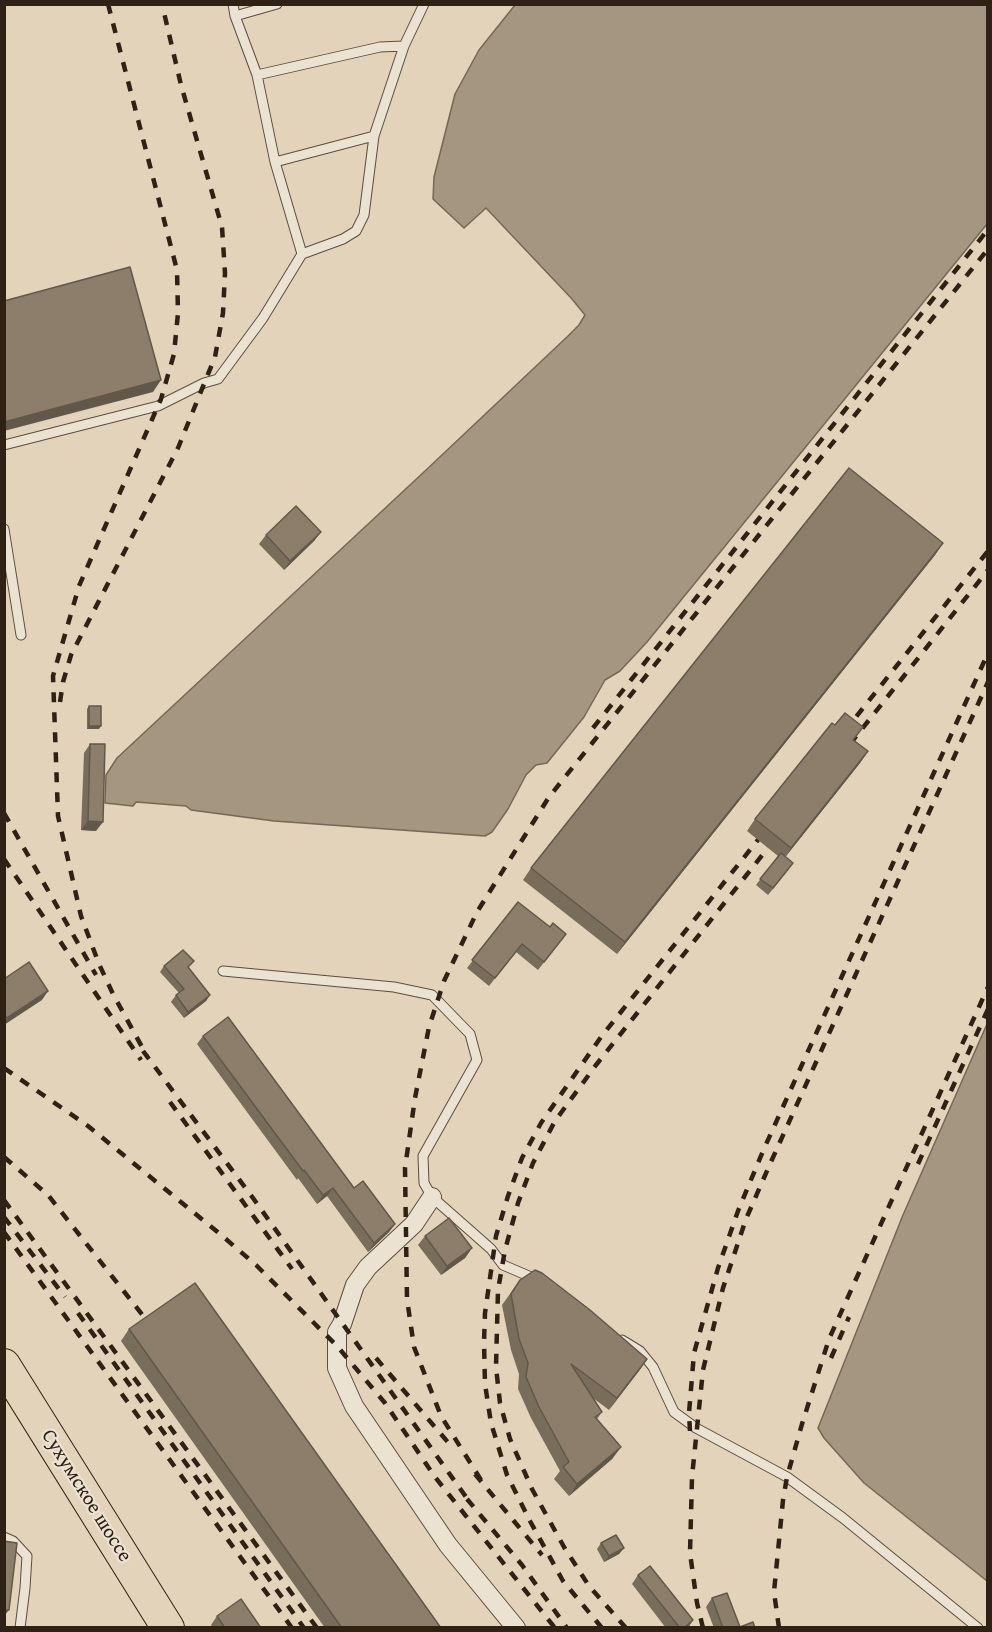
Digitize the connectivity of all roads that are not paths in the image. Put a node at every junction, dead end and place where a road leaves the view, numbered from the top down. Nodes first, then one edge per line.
1 (233, 4) edge
2 (277, 4) edge
3 (424, 4) edge
4 (235, 16) junction
5 (404, 46) junction
6 (257, 75) junction
7 (374, 136) junction
8 (275, 162) junction
9 (302, 254) junction
10 (4, 445) edge
11 (4, 529) edge
12 (21, 635) dead end
13 (223, 971) dead end
14 (432, 1197) junction
15 (551, 1287) edge
16 (615, 1336) edge
17 (4, 1365) edge
18 (4, 1537) edge
19 (163, 1626) edge
20 (20, 1628) edge
21 (516, 1628) edge
22 (978, 1628) edge

1 - 4 lane
2 - 4 lane
3 - 5 lane
4 - 6 lane
5 - 6 lane
5 - 7 lane
6 - 8 lane
7 - 8 lane
7 - 9 lane
8 - 9 lane
9 - 10 lane
11 - 12 lane
13 - 14 lane
14 - 15 lane
14 - 21 street
16 - 22 lane
17 - 19 highway, Сухумское шоссе
18 - 20 lane

